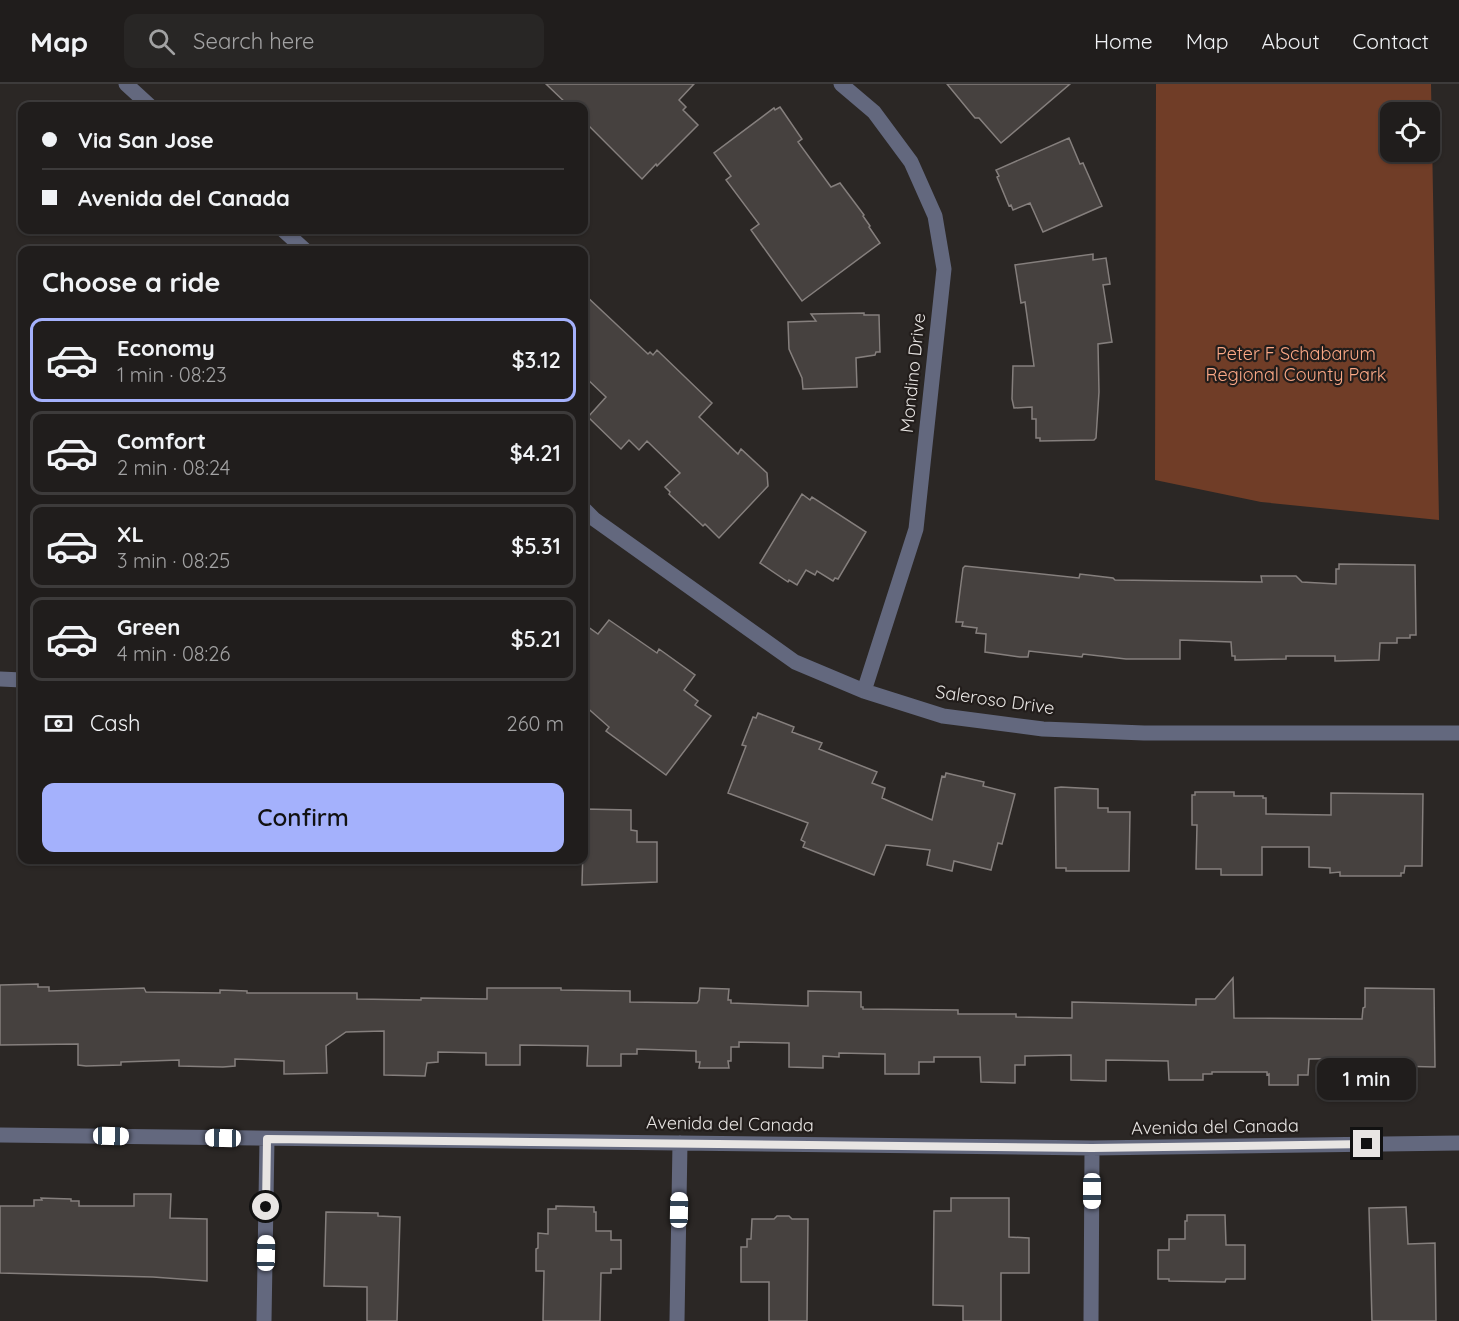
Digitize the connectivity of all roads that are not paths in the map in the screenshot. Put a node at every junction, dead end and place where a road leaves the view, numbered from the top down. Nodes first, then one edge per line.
1 (126, 84) edge
2 (841, 84) edge
3 (146, 102) edge
4 (287, 234) edge
5 (301, 246) edge
6 (588, 520) edge
7 (0, 679) edge
8 (18, 680) edge
9 (864, 691) junction
10 (1459, 733) edge
11 (0, 1135) edge
12 (267, 1139) junction
13 (680, 1143) junction
14 (1459, 1143) edge
15 (1092, 1148) junction
16 (264, 1321) edge
17 (677, 1321) edge
18 (1091, 1321) edge

1 - 3 street
2 - 9 street, Mondino Drive
4 - 5 street
6 - 9 street, Saleroso Drive
7 - 8 street
9 - 10 street, Saleroso Drive
11 - 12 street, Avenida del Canada
12 - 13 street, Avenida del Canada
12 - 16 street
13 - 15 street, Avenida del Canada
13 - 17 street
14 - 15 street, Avenida del Canada
15 - 18 street

